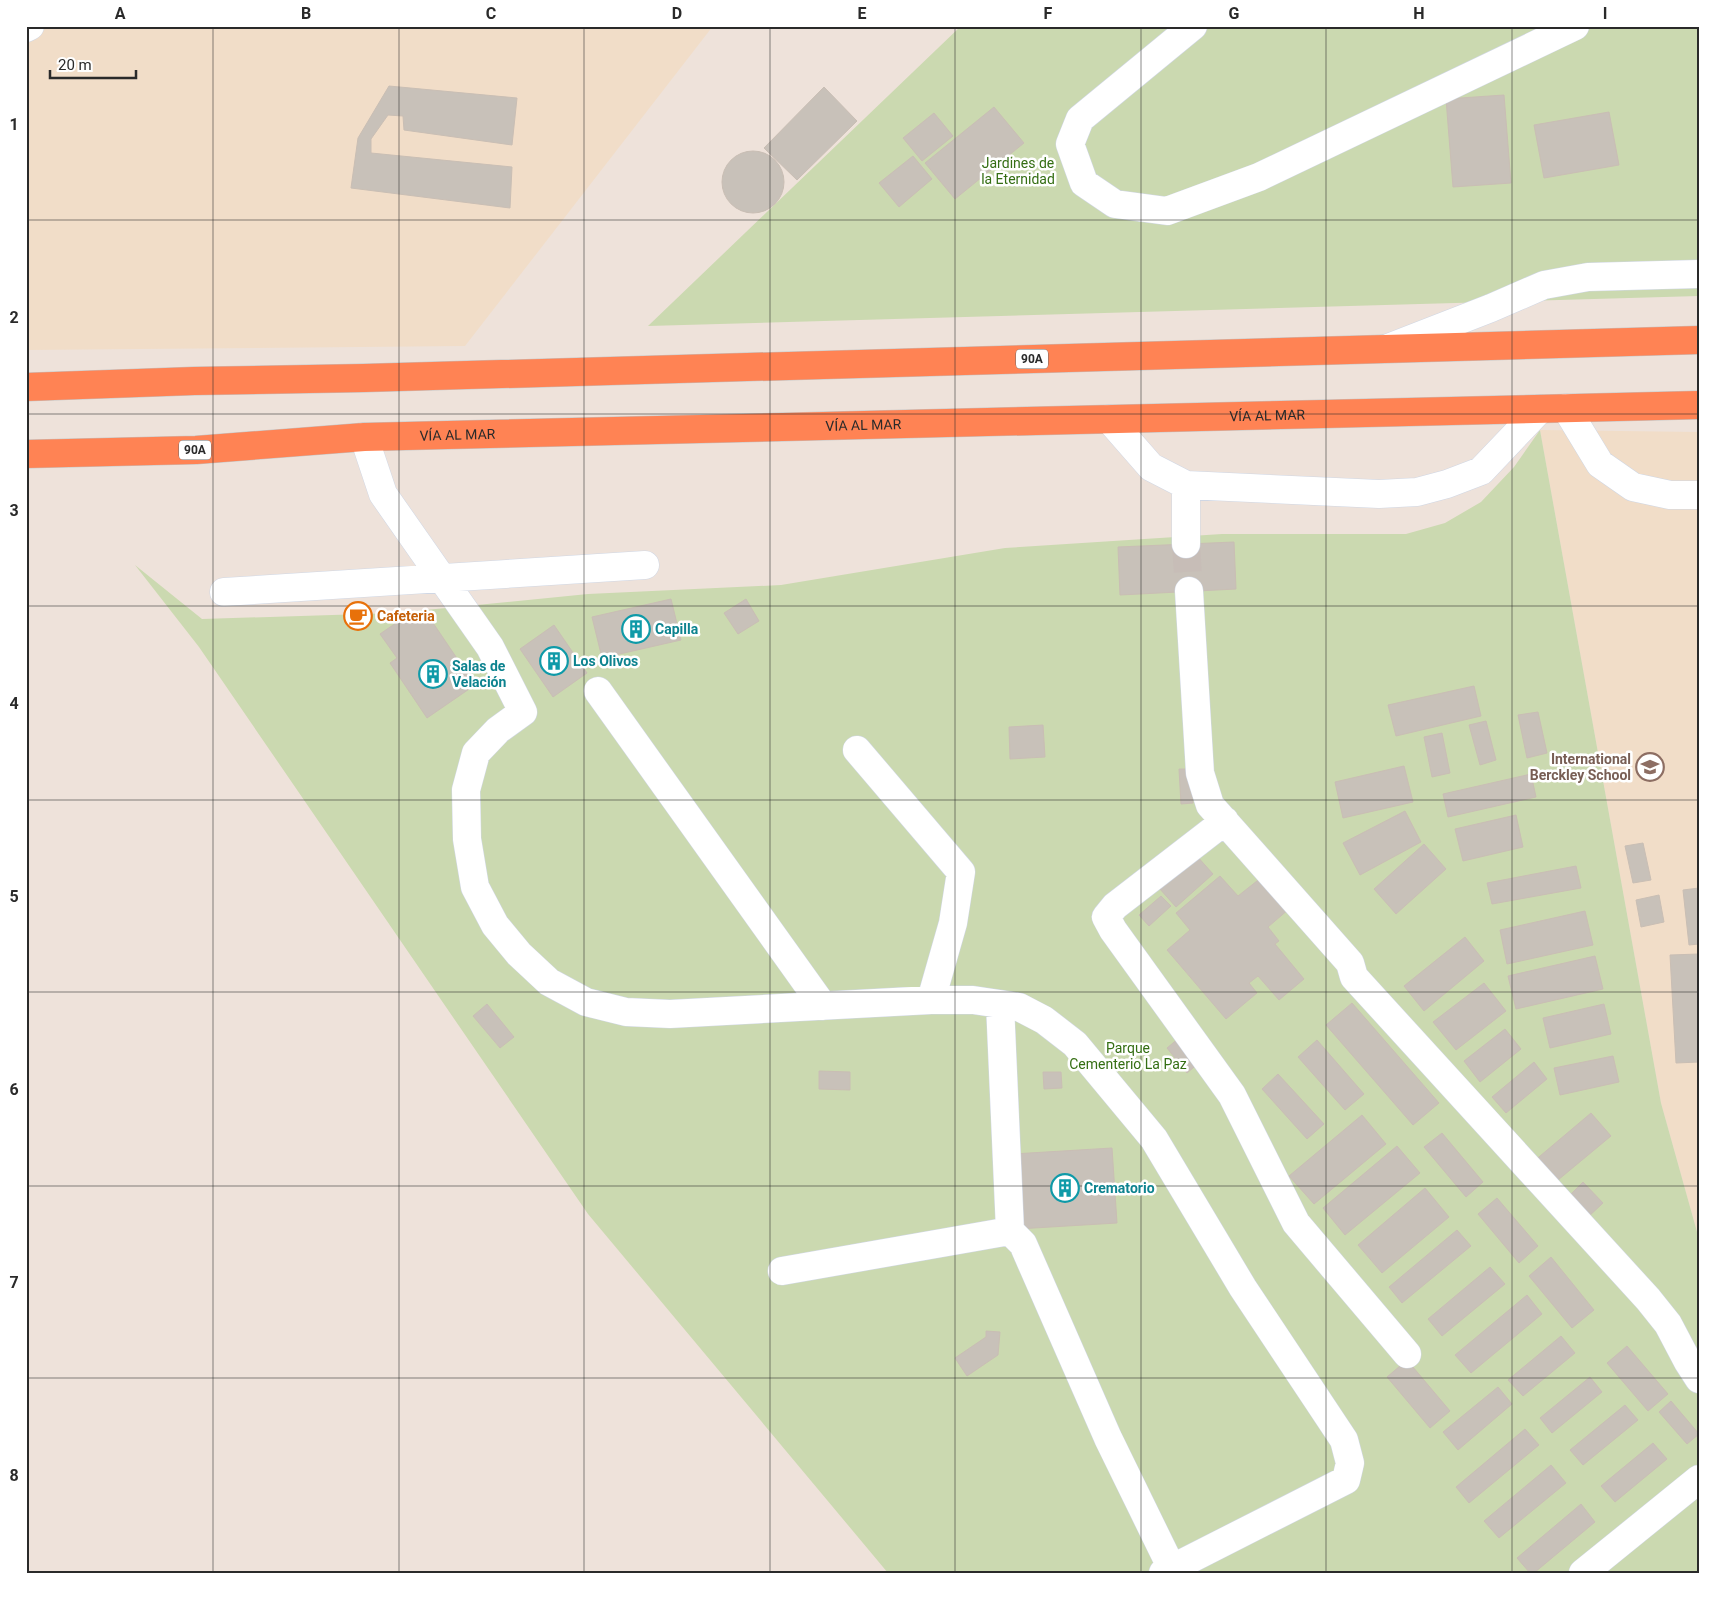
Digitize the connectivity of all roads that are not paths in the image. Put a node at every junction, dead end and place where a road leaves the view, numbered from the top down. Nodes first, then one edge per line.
1 (1193, 26) edge
2 (1575, 26) edge
3 (1699, 274) edge
4 (1699, 340) edge
5 (1386, 349) junction
6 (26, 387) edge
7 (1699, 405) edge
8 (1566, 408) junction
9 (1540, 409) junction
10 (1109, 420) junction
11 (364, 437) junction
12 (26, 454) edge
13 (1186, 485) junction
14 (1699, 495) edge
15 (1186, 544) tunnel mouth
16 (645, 565) dead end
17 (442, 578) junction
18 (1189, 591) tunnel mouth
19 (224, 592) dead end
20 (598, 691) dead end
21 (857, 750) dead end
22 (1225, 821) junction
23 (931, 1000) junction
24 (1000, 1004) junction
25 (823, 1006) junction
26 (1010, 1231) junction
27 (782, 1271) dead end
28 (1407, 1354) dead end
29 (1699, 1379) edge
30 (1699, 1480) edge
31 (1169, 1571) edge
32 (1583, 1573) edge

1 - 2 lane
3 - 5 lane
4 - 5 highway, 90A
5 - 6 highway, 90A
7 - 8 highway, VÍA AL MAR / 90A
8 - 9 highway, VÍA AL MAR / 90A
8 - 14 lane
9 - 10 highway, VÍA AL MAR / 90A
9 - 13 lane
10 - 11 highway, VÍA AL MAR / 90A
10 - 13 lane
11 - 12 highway, VÍA AL MAR / 90A
11 - 17 lane
13 - 15 lane
16 - 17 lane
17 - 19 lane
17 - 25 lane
18 - 22 lane
20 - 25 lane
21 - 23 lane
22 - 28 lane
22 - 29 lane
23 - 24 lane
23 - 25 lane
24 - 26 lane
24 - 31 lane
26 - 27 lane
26 - 31 lane
30 - 32 lane

